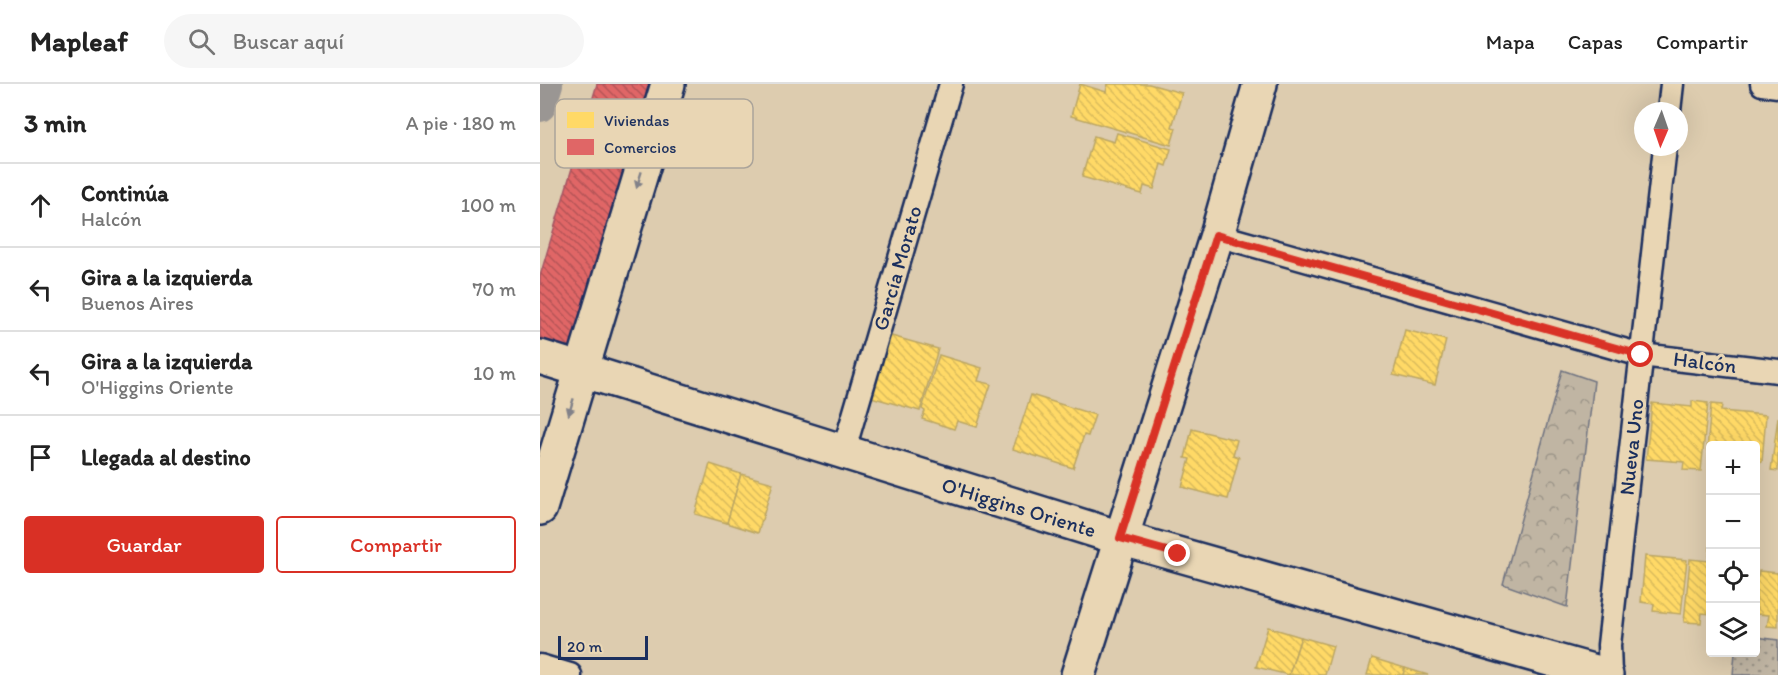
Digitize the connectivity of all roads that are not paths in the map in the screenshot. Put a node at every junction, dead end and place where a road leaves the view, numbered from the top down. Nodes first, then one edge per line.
1 (668, 84) edge
2 (951, 84) edge
3 (1260, 84) edge
4 (1672, 84) edge
5 (1762, 84) edge
6 (1778, 86) edge
7 (664, 99) edge
8 (1670, 102) edge
9 (1664, 156) edge
10 (643, 168) edge
11 (1216, 235) junction
12 (1641, 355) junction
13 (540, 357) edge
14 (582, 371) junction
15 (1778, 371) edge
16 (843, 453) junction
17 (540, 508) edge
18 (1120, 538) junction
19 (540, 666) edge
20 (570, 675) edge
21 (1078, 675) edge
22 (1608, 675) edge

1 -> 7 street
2 - 16 street, García Morato
3 - 11 street
4 - 8 street
5 - 6 street
9 - 12 street, Nueva Uno
10 -> 14 street
11 - 12 street, Halcón
11 - 18 street
12 - 15 street, Halcón
12 - 22 street, Nueva Uno
13 - 14 street, O'Higgins Oriente
14 - 16 street, O'Higgins Oriente
14 -> 17 street
16 - 18 street, O'Higgins Oriente
18 - 21 street
18 - 22 street, O'Higgins Oriente
19 - 20 street

